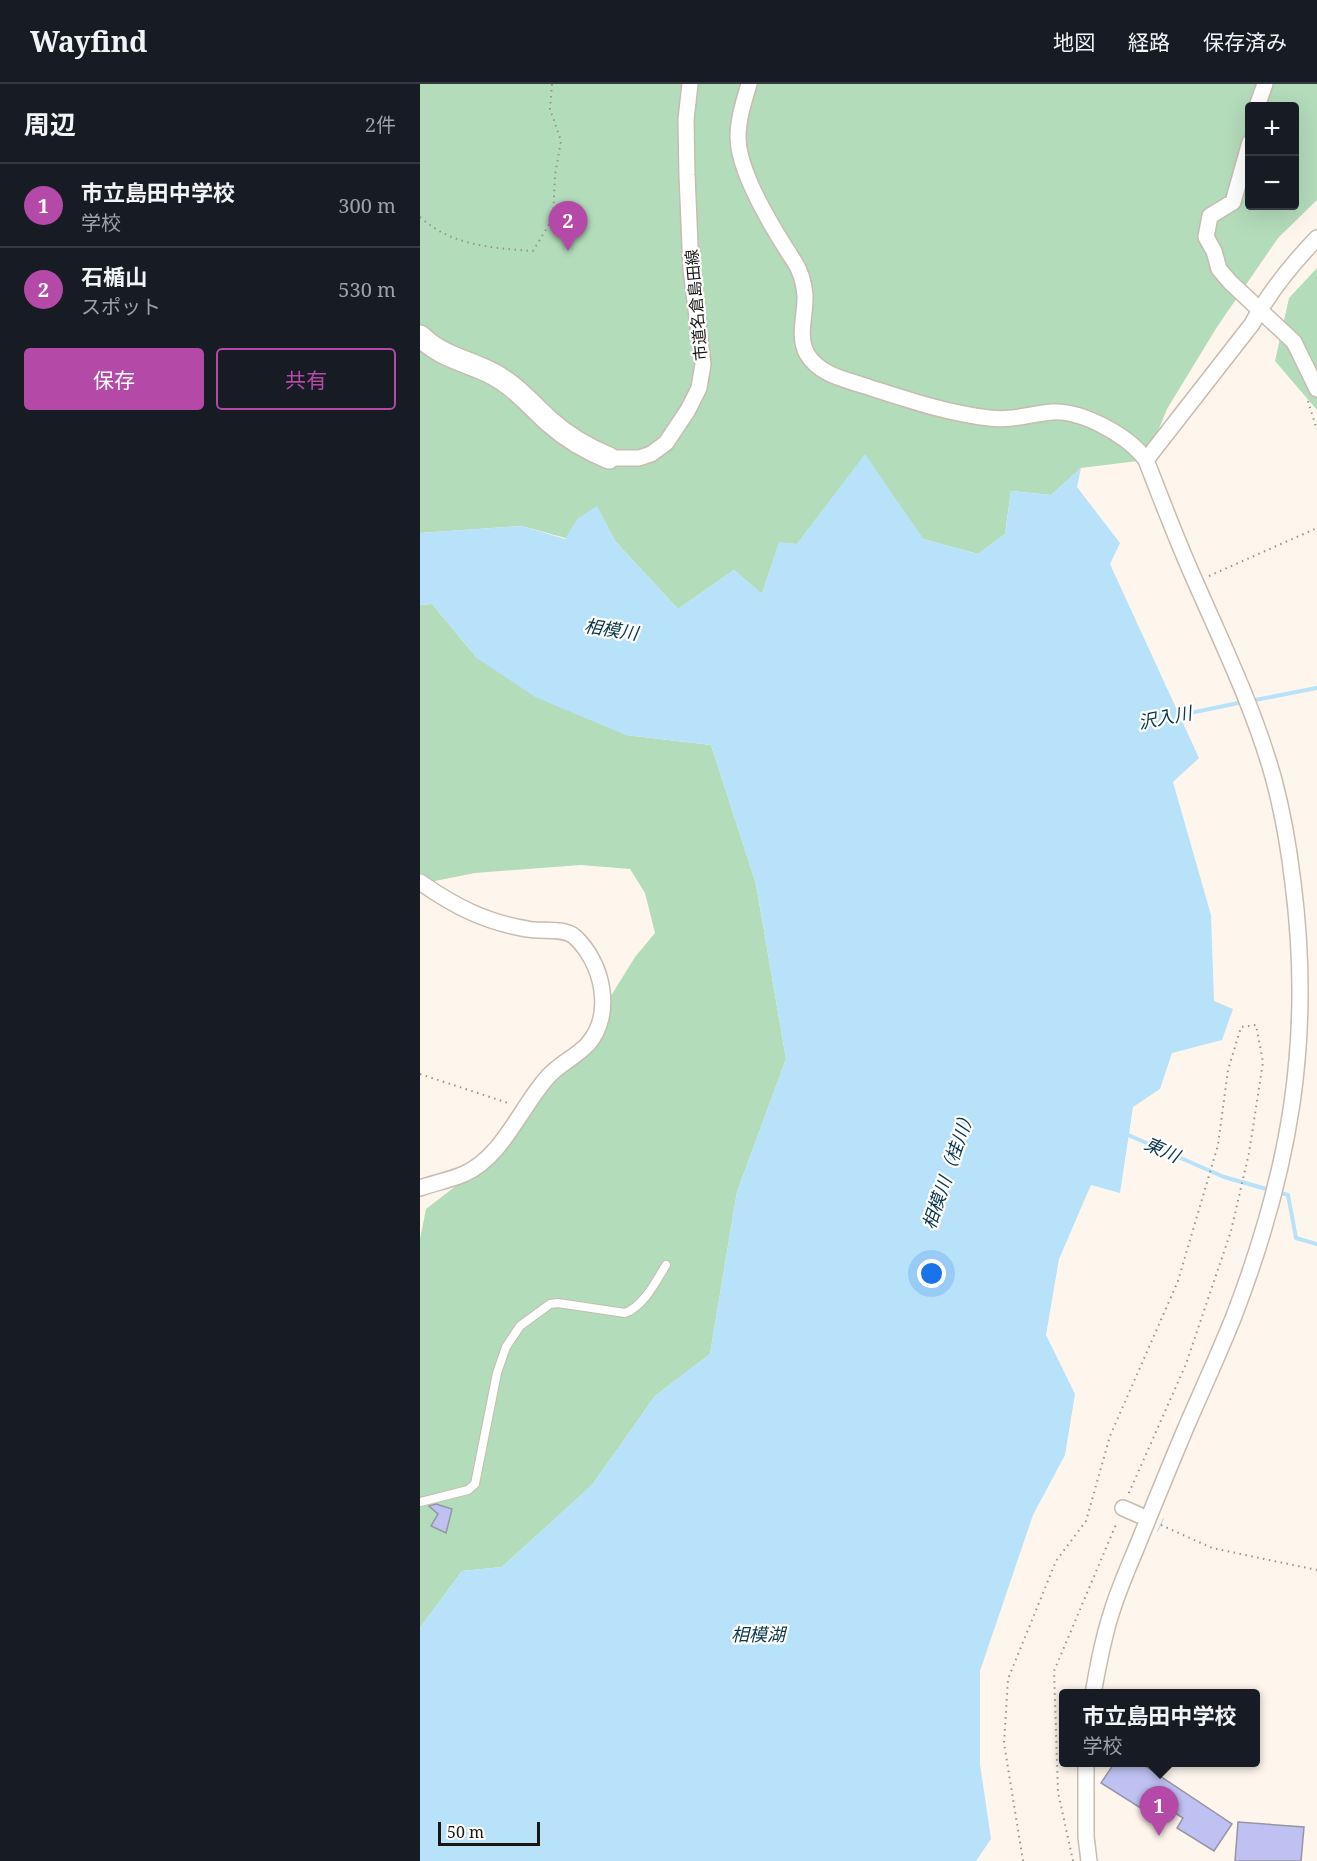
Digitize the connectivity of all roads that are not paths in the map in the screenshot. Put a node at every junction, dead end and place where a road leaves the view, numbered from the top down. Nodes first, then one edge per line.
1 (690, 84) edge
2 (749, 84) edge
3 (1265, 84) edge
4 (1258, 102) edge
5 (1246, 156) edge
6 (1317, 238) edge
7 (1260, 309) junction
8 (420, 336) edge
9 (1317, 389) edge
10 (609, 458) joint
11 (1146, 460) junction
12 (420, 882) edge
13 (420, 1188) edge
14 (666, 1265) dead end
15 (420, 1502) edge
16 (1123, 1508) road end
17 (1139, 1515) tunnel mouth
18 (1094, 1689) edge
19 (1086, 1767) edge
20 (1089, 1861) edge

1 - 10 street, 市道名倉島田線
2 - 11 street
3 - 4 street
5 - 7 street
6 - 7 street
7 - 9 street
7 - 11 street
8 - 10 street, 市道名倉島田線
11 - 18 street
12 - 13 street
14 - 15 lane
16 - 17 street
19 - 20 street

